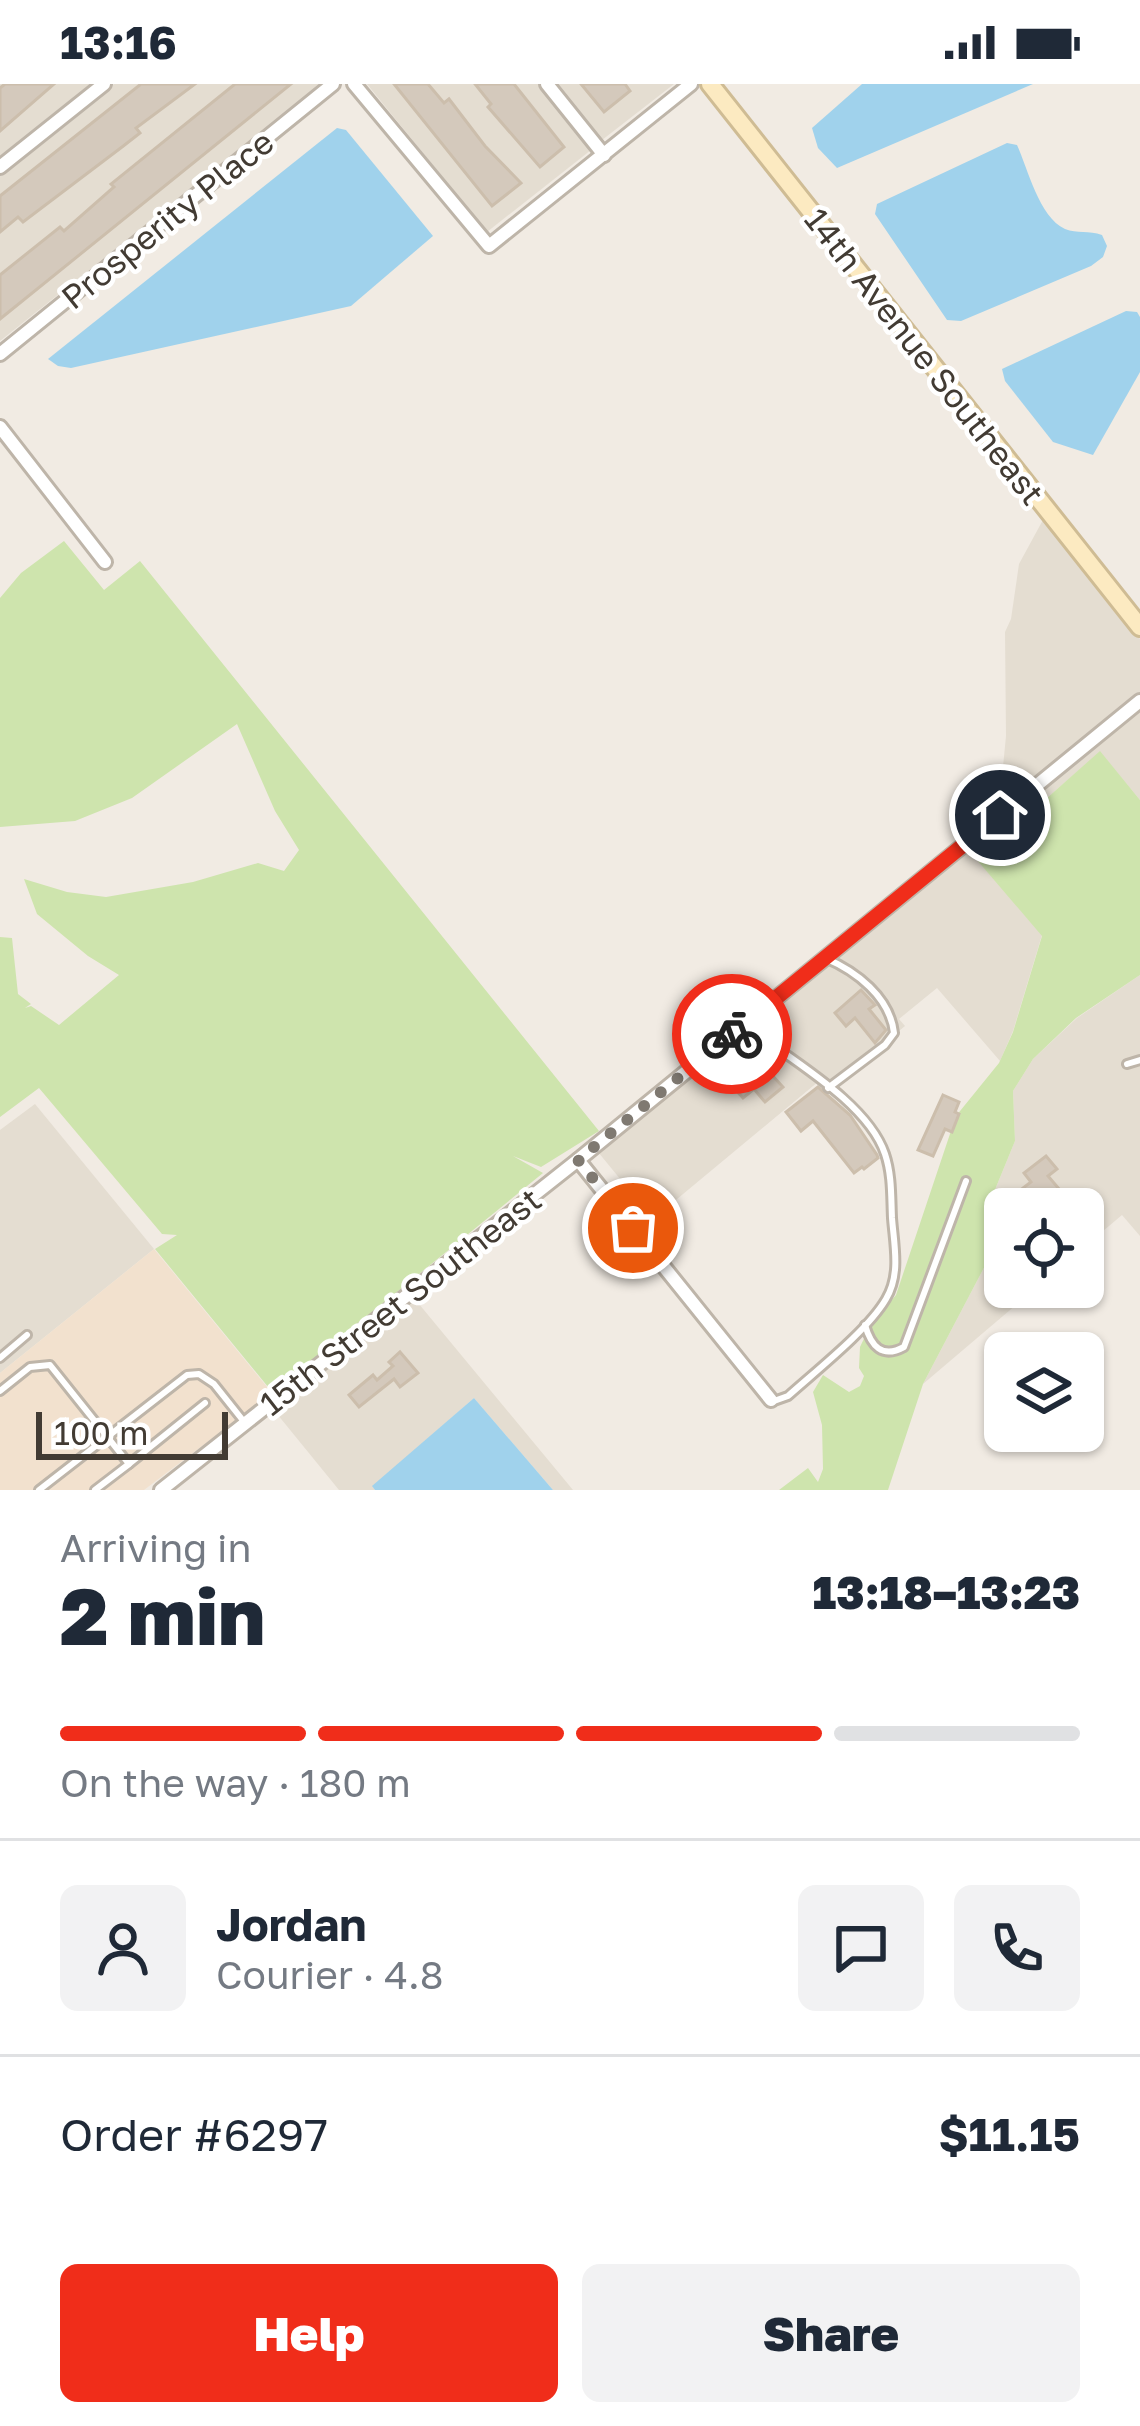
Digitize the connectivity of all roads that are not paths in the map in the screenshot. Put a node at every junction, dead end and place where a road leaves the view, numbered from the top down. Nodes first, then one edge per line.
1 (104, 84) edge
2 (333, 84) edge
3 (354, 84) edge
4 (547, 84) edge
5 (691, 84) edge
6 (710, 84) edge
7 (604, 155) junction
8 (0, 167) edge
9 (0, 354) edge
10 (0, 427) edge
11 (105, 562) dead end
12 (1140, 627) edge
13 (1140, 701) edge
14 (825, 958) junction
15 (744, 1024) junction
16 (1140, 1060) edge
17 (1127, 1064) dead end
18 (828, 1088) junction
19 (578, 1160) junction
20 (966, 1181) dead end
21 (865, 1325) junction
22 (27, 1335) dead end
23 (0, 1358) edge
24 (0, 1391) edge
25 (771, 1400) joint
26 (206, 1403) dead end
27 (245, 1423) junction
28 (106, 1435) junction
29 (129, 1464) junction
30 (39, 1490) edge
31 (95, 1490) edge
32 (161, 1490) edge

1 - 8 street
2 - 9 street, Prosperity Place
3 - 7 street
4 - 7 street
5 - 7 street
6 - 12 street, 14th Avenue Southeast
10 - 11 street
13 - 14 street, 15th Street Southeast
14 - 15 street, 15th Street Southeast
14 - 18 lane
15 - 18 lane
15 - 19 street, 15th Street Southeast
16 - 17 lane
18 - 21 lane
19 - 25 street
19 - 27 street, 15th Street Southeast
20 - 21 lane
21 - 25 lane
22 - 23 lane
24 - 28 lane
26 - 29 lane
27 - 28 lane
27 - 32 street, 15th Street Southeast
28 - 29 lane
28 - 30 lane
29 - 31 lane

